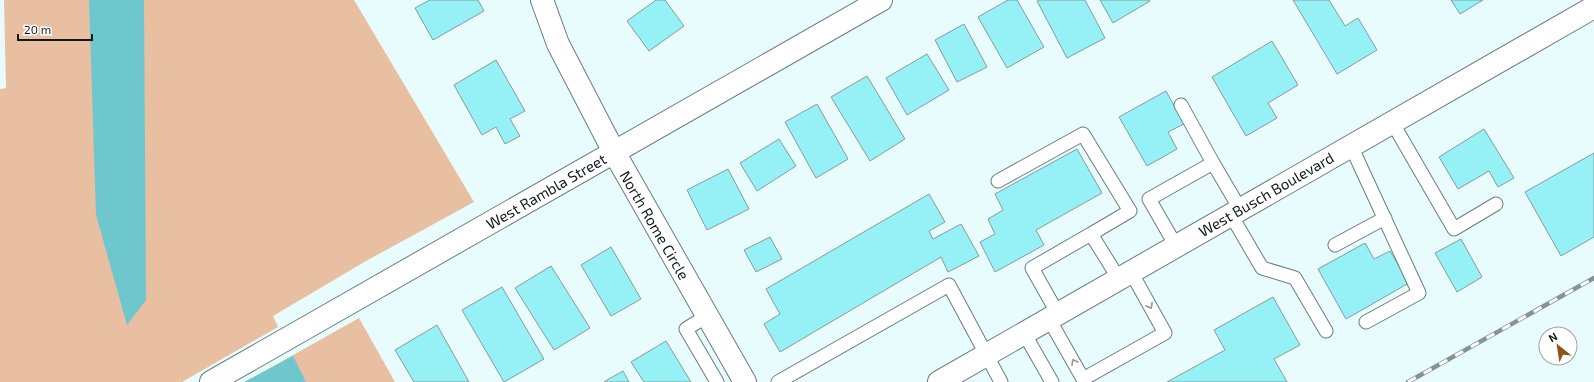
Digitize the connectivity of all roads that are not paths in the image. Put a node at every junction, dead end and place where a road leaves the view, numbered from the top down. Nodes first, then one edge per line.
1 (542, 0) edge
2 (881, 0) edge
3 (1594, 7) edge
4 (1181, 105) dead end
5 (1392, 122) junction
6 (1351, 146) junction
7 (614, 152) junction
8 (1213, 163) junction
9 (998, 181) dead end
10 (1496, 204) dead end
11 (1236, 212) junction
12 (1385, 218) junction
13 (1092, 234) junction
14 (1335, 244) dead end
15 (1176, 246) junction
16 (1125, 275) junction
17 (707, 316) junction
18 (1053, 317) junction
19 (1366, 322) dead end
20 (1326, 331) dead end
21 (1024, 333) junction
22 (987, 355) junction
23 (1080, 380) edge
24 (211, 382) edge
25 (718, 382) edge
26 (745, 382) edge
27 (778, 382) edge
28 (939, 382) edge
29 (1001, 382) edge
30 (1052, 382) edge

1 - 7 street, North Rome Circle
2 - 7 street, West Rambla Street
3 - 5 street, West Busch Boulevard
4 - 8 lane
5 - 6 street, West Busch Boulevard
5 - 10 lane
6 - 11 street, West Busch Boulevard
6 - 12 lane
7 - 17 street, North Rome Circle
7 - 24 street, West Rambla Street
8 - 11 lane
8 - 15 lane
9 - 13 lane
11 - 15 street, West Busch Boulevard
11 - 20 lane
12 - 14 lane
12 - 19 lane
13 - 16 lane
13 - 18 lane
15 - 16 street, West Busch Boulevard
16 - 18 street, West Busch Boulevard
16 -> 23 lane
17 - 25 lane
17 - 26 street, North Rome Circle
18 - 21 street, West Busch Boulevard
23 -> 18 lane
21 - 22 street, West Busch Boulevard
21 - 30 lane
22 - 27 lane
22 - 28 street, West Busch Boulevard
22 - 29 lane

